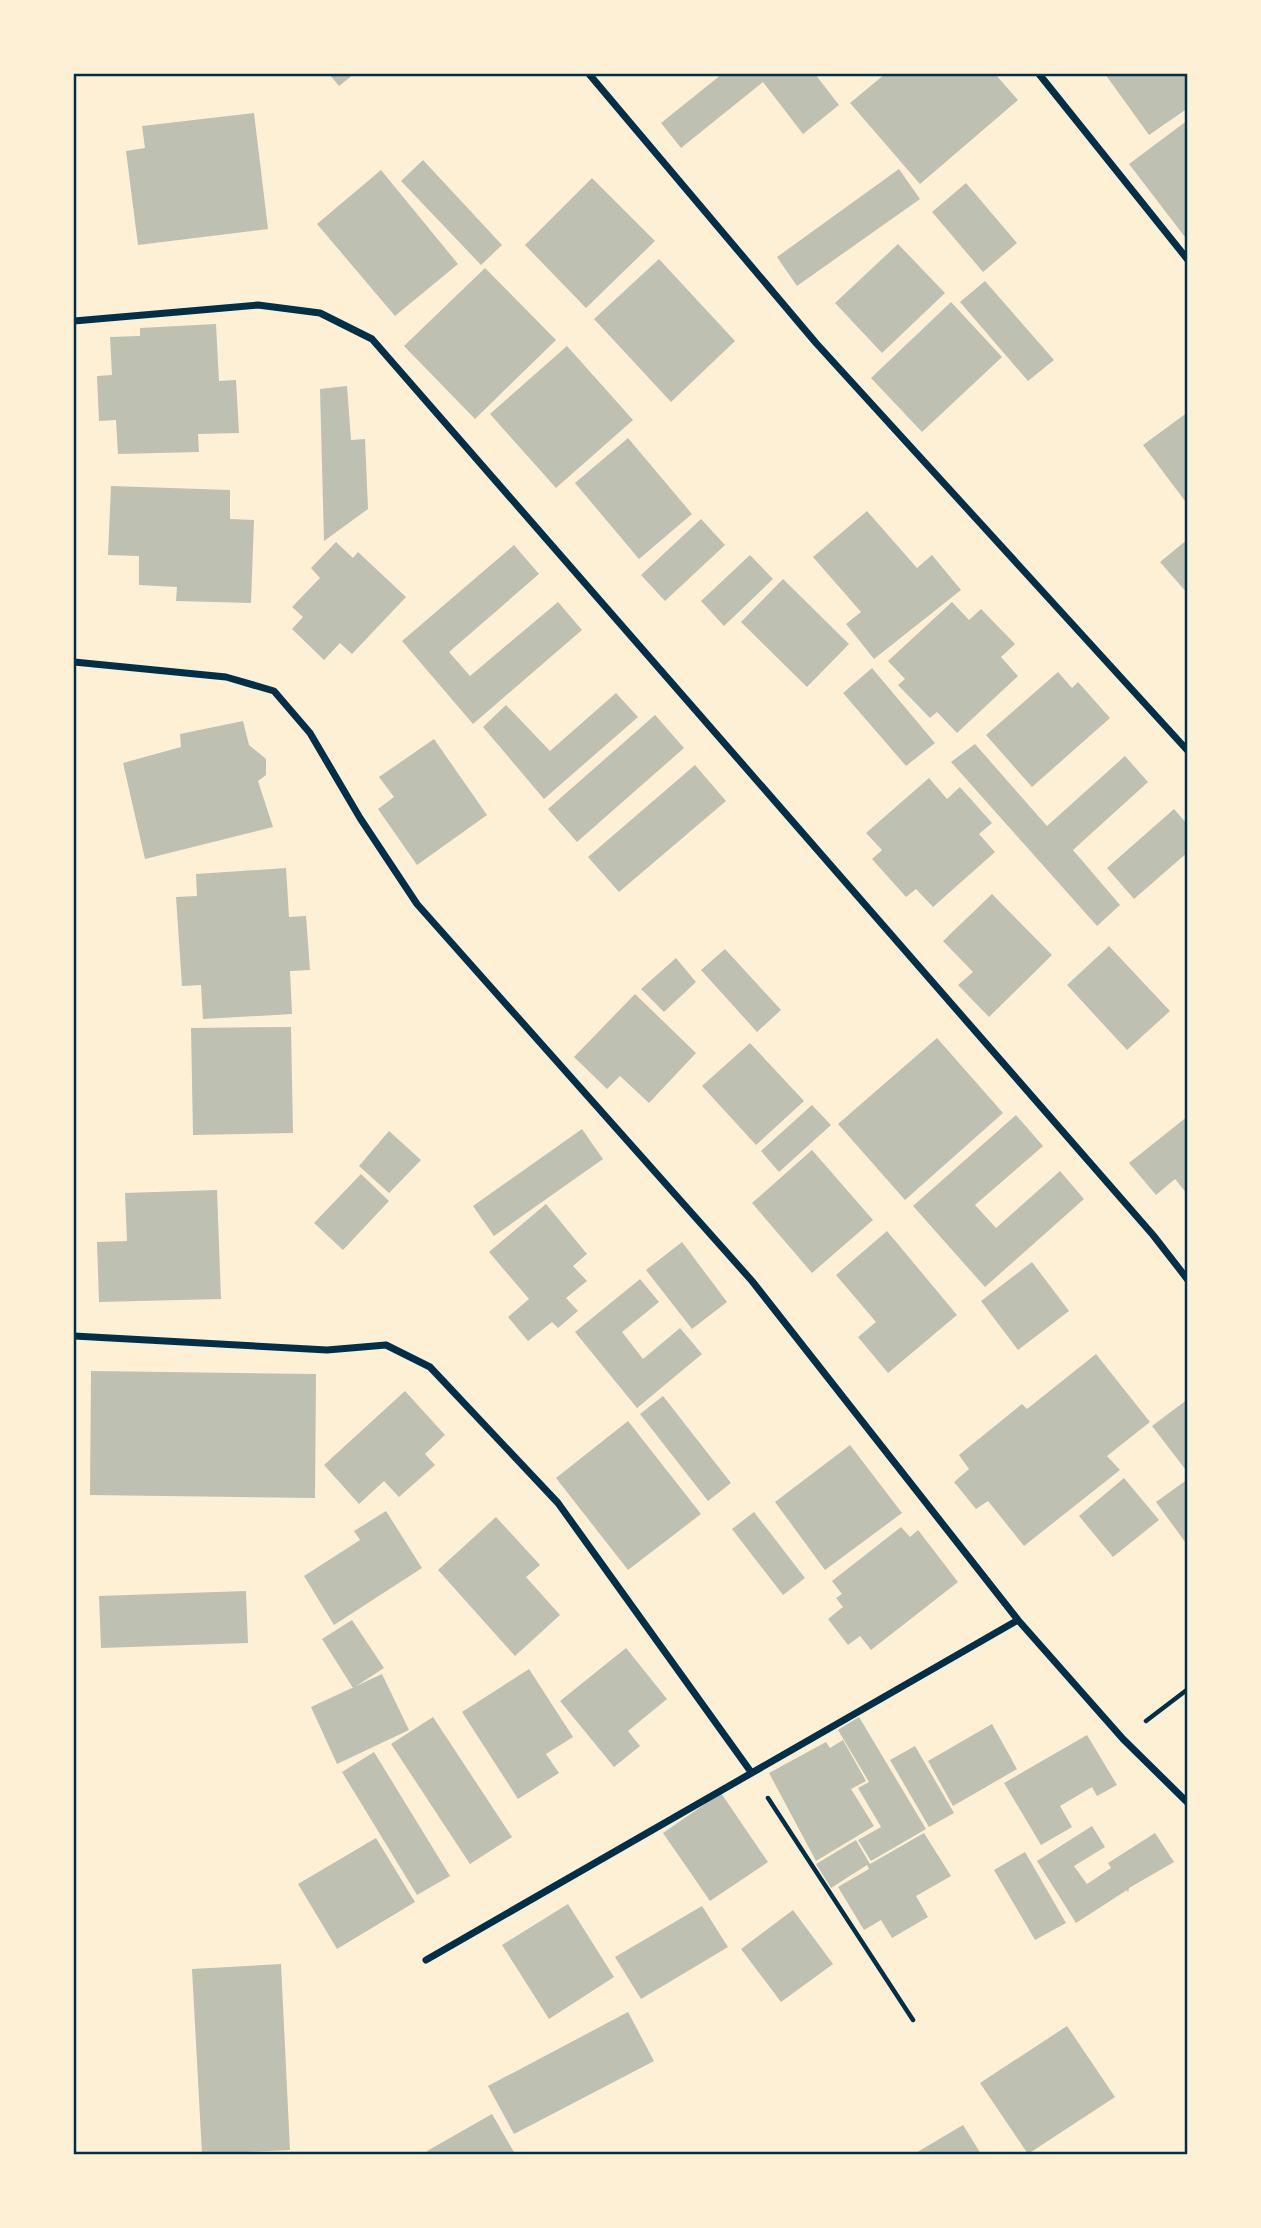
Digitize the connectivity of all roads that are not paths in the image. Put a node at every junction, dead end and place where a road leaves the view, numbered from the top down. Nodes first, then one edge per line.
1 (589, 74) edge
2 (1039, 74) edge
3 (1188, 260) edge
4 (74, 321) edge
5 (74, 662) edge
6 (1188, 751) edge
7 (1188, 1280) edge
8 (74, 1336) edge
9 (1018, 1620) junction
10 (751, 1772) junction
11 (1188, 1803) edge
12 (426, 1960) dead end

1 - 6 street
2 - 3 street
4 - 7 street
5 - 9 street
8 - 10 street
9 - 10 street
9 - 11 street
10 - 12 street

